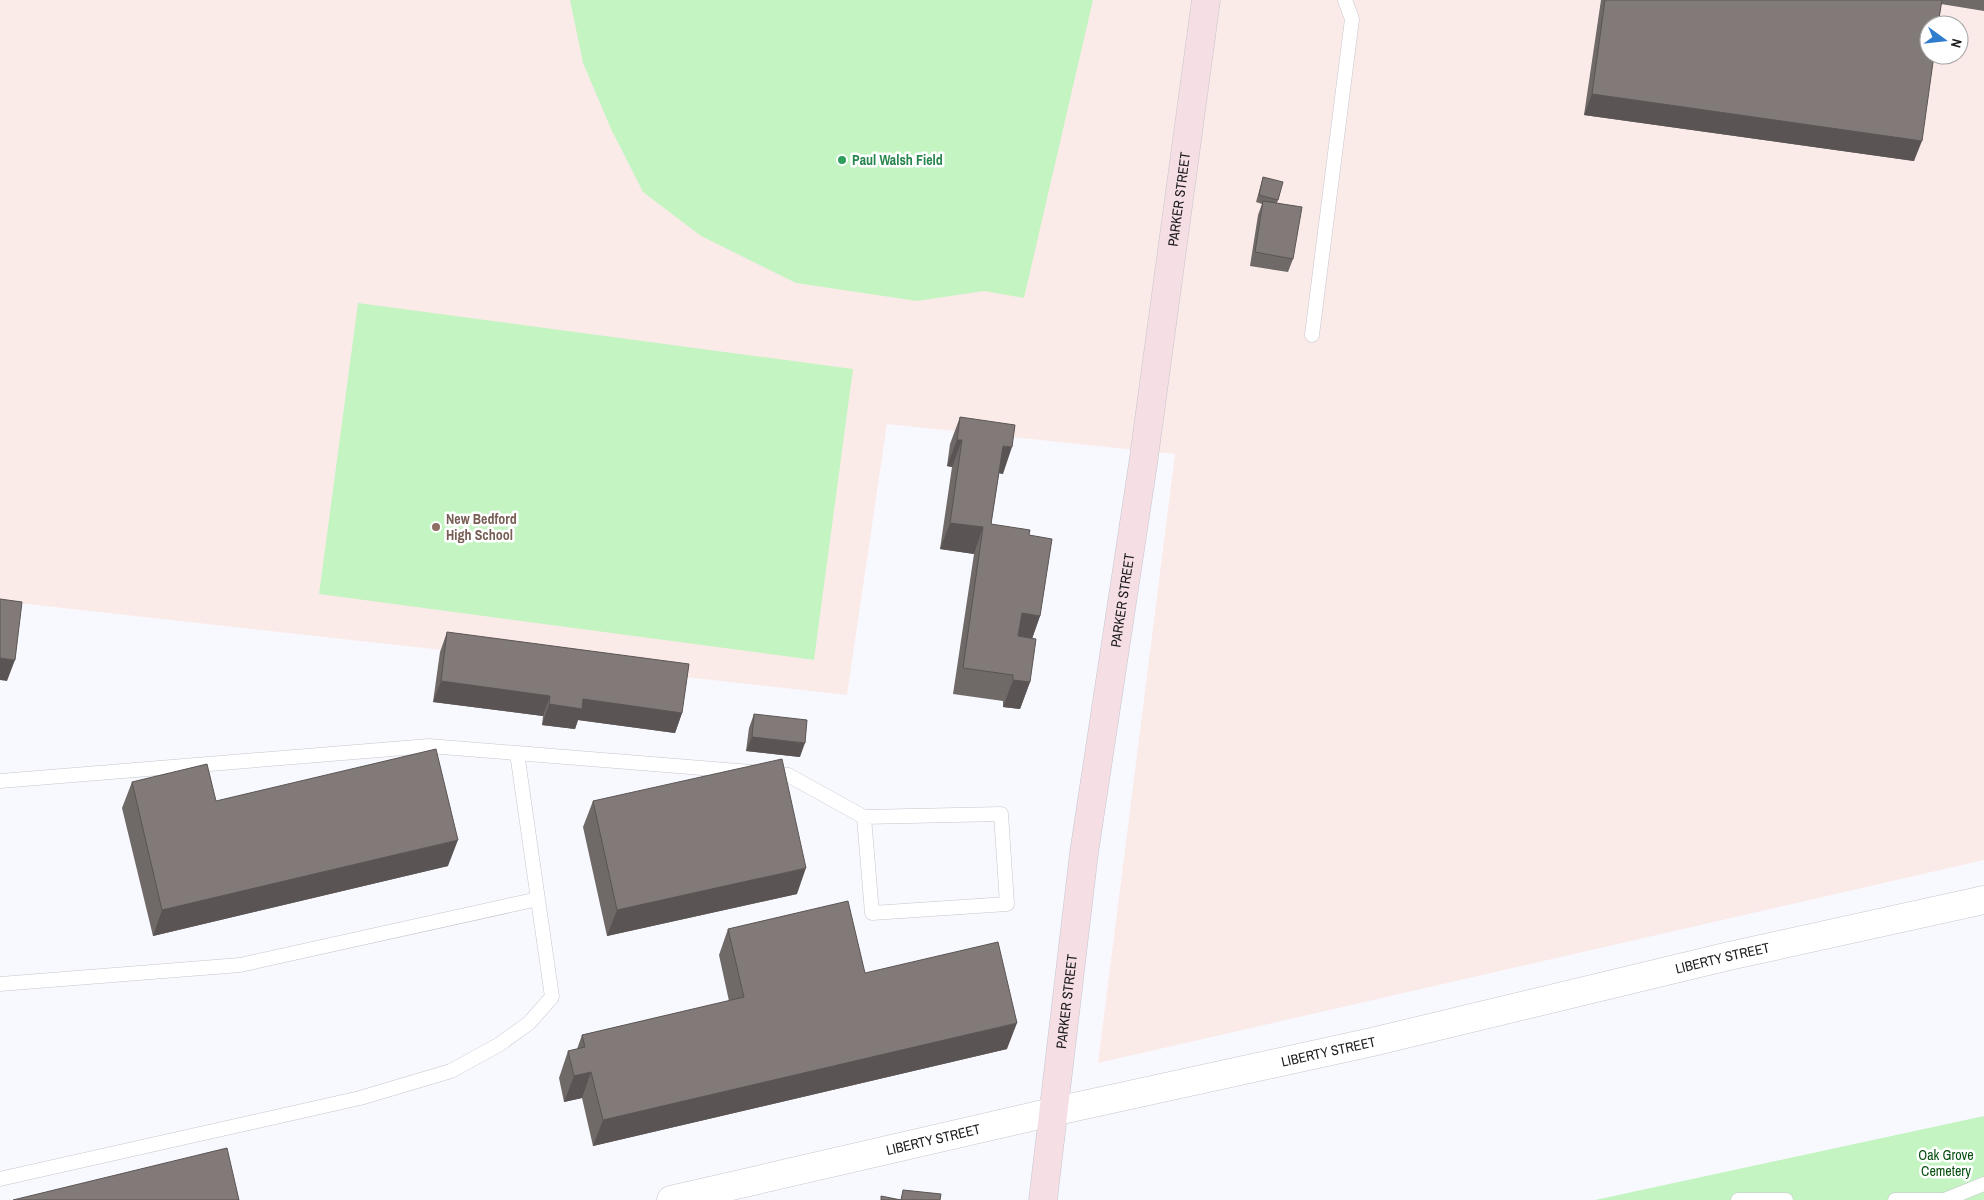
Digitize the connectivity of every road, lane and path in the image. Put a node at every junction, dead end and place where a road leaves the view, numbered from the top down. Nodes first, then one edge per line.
1 (1206, 0) edge
2 (1345, 0) edge
3 (1312, 335) dead end
4 (517, 753) junction
5 (0, 781) edge
6 (864, 817) junction
7 (538, 899) junction
8 (1984, 900) edge
9 (0, 984) edge
10 (1052, 1112) junction
11 (0, 1179) edge
12 (1984, 1184) edge
13 (671, 1200) edge
14 (1043, 1200) edge
15 (1738, 1200) edge
16 (1786, 1200) edge
17 (1895, 1200) edge
18 (1951, 1200) edge

1 - 10 main road, PARKER STREET
2 - 3 lane
4 - 5 lane
4 - 6 lane
4 - 7 lane
6 - 6 lane
7 - 9 lane
7 - 11 lane
8 - 10 street, LIBERTY STREET
10 - 13 street, LIBERTY STREET
10 - 14 main road, PARKER STREET
12 - 18 lane
15 - 16 lane
17 - 18 lane

